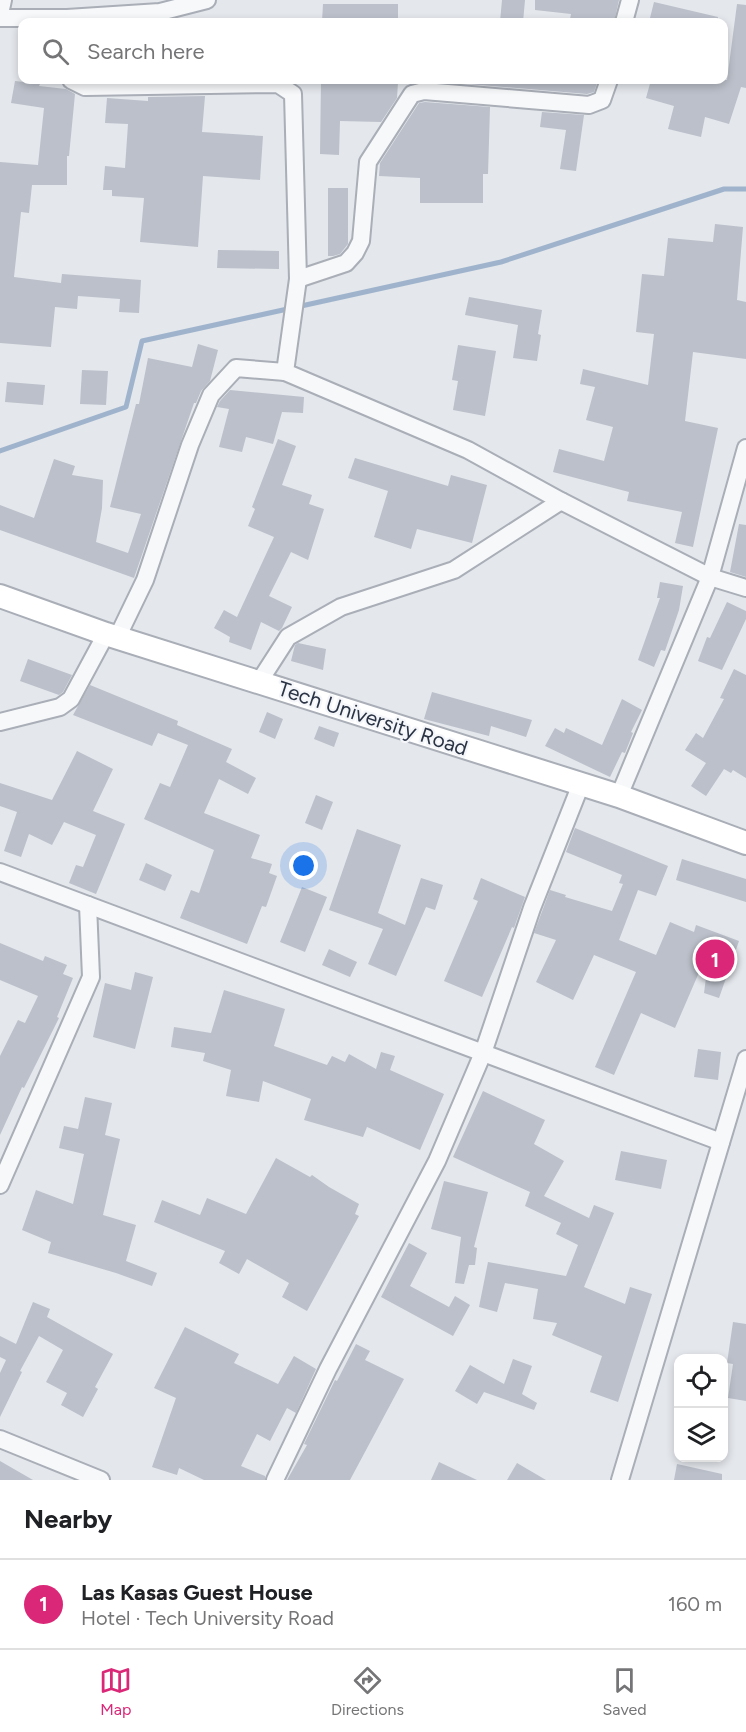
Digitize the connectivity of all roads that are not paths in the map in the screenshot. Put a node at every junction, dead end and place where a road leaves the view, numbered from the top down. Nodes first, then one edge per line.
1 (3, 0) edge
2 (207, 0) edge
3 (630, 0) edge
4 (0, 16) edge
5 (67, 18) edge
6 (625, 18) edge
7 (18, 20) edge
8 (79, 84) edge
9 (278, 84) edge
10 (278, 84) edge
11 (608, 84) edge
12 (298, 279) junction
13 (285, 372) junction
14 (746, 448) edge
15 (561, 501) junction
16 (710, 577) junction
17 (746, 588) edge
18 (0, 596) edge
19 (111, 636) junction
20 (259, 682) junction
21 (0, 722) edge
22 (581, 784) junction
23 (619, 796) junction
24 (746, 843) edge
25 (0, 873) edge
26 (88, 905) junction
27 (483, 1053) junction
28 (746, 1059) edge
29 (721, 1142) junction
30 (0, 1185) edge
31 (0, 1439) edge
32 (101, 1480) edge
33 (275, 1480) edge
34 (620, 1480) edge

1 - 4 street
2 - 5 street
3 - 6 street
4 - 7 street
8 - 10 street
9 - 12 street
11 - 12 street
12 - 13 street
13 - 15 street
13 - 19 street
14 - 16 street
15 - 16 street
15 - 20 street
16 - 17 street
16 - 23 street
18 - 19 street, Tech University Road
19 - 20 street, Tech University Road
19 - 21 street
20 - 22 street, Tech University Road
22 - 23 street, Tech University Road
22 - 27 street
23 - 24 street, Tech University Road
25 - 26 street
26 - 27 street
26 - 30 street
27 - 29 street
27 - 33 street
28 - 29 street
29 - 34 street
31 - 32 street

